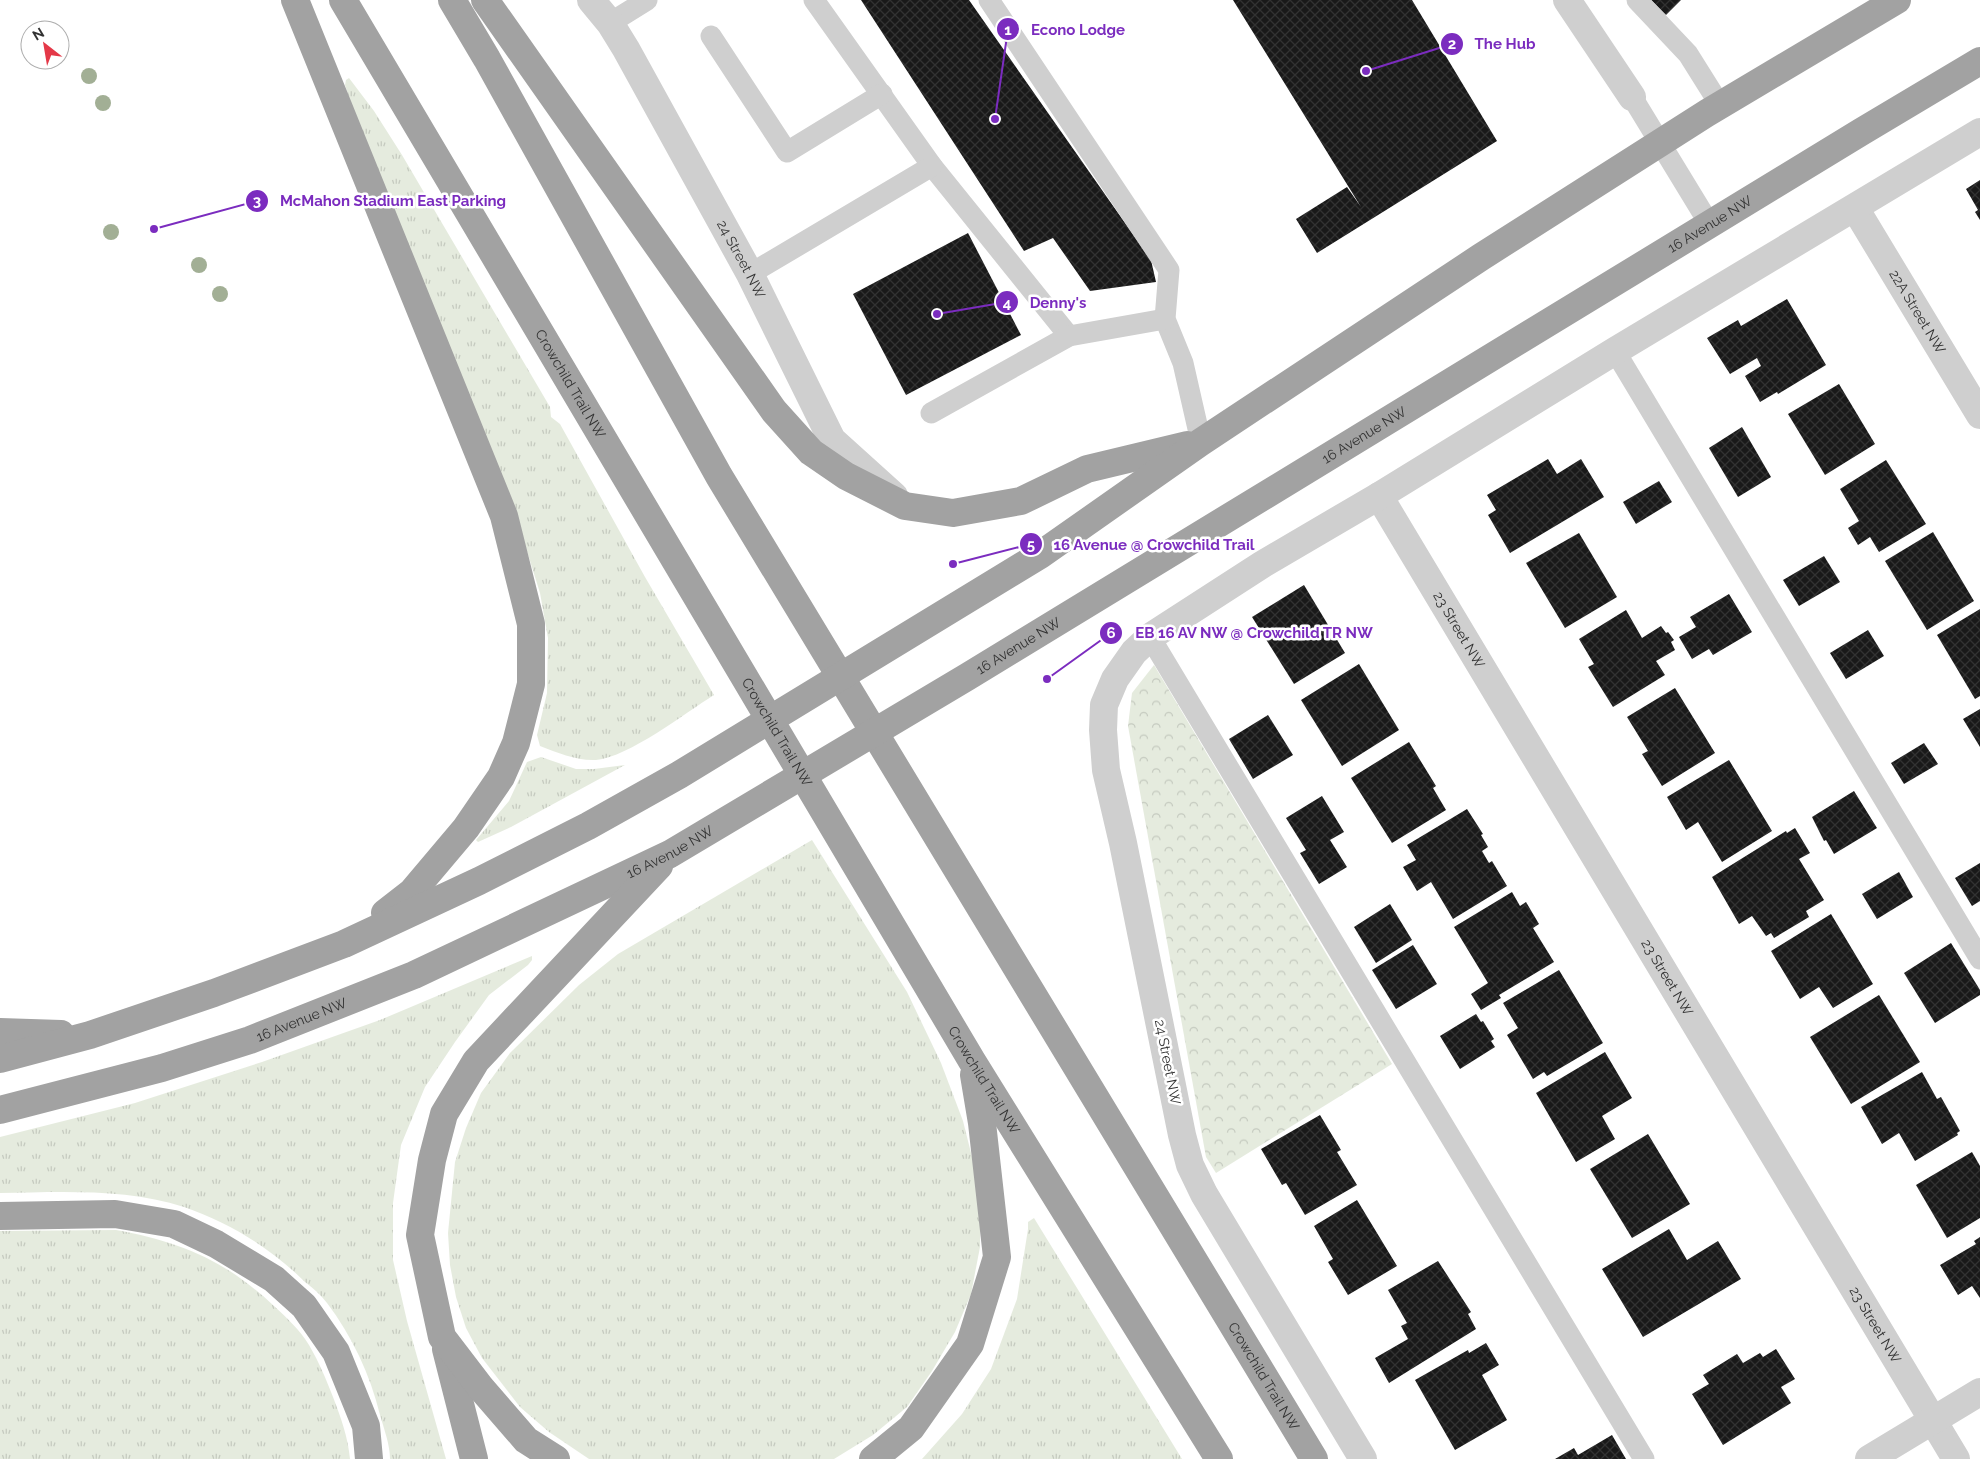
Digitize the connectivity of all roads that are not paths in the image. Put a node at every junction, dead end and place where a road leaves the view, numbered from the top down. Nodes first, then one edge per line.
1 (295, 0) edge
2 (343, 0) edge
3 (452, 0) edge
4 (485, 0) edge
5 (591, 0) edge
6 (647, 0) edge
7 (814, 0) edge
8 (989, 0) edge
9 (1567, 0) edge
10 (1637, 0) edge
11 (1897, 0) edge
12 (610, 23) junction
13 (711, 36) dead end
14 (1980, 61) edge
15 (882, 94) junction
16 (1632, 96) joint
17 (1720, 105) junction
18 (1980, 132) edge
19 (1660, 143) junction
20 (932, 166) junction
21 (1855, 208) junction
22 (1710, 225) junction
23 (750, 274) junction
24 (1165, 319) junction
25 (1069, 336) junction
26 (1615, 351) junction
27 (931, 413) dead end
28 (1980, 415) edge
29 (1201, 442) junction
30 (1379, 496) junction
31 (905, 506) junction
32 (1150, 637) junction
33 (670, 854) junction
34 (344, 944) junction
35 (1980, 959) edge
36 (0, 1032) edge
37 (90, 1035) junction
38 (0, 1059) edge
39 (972, 1061) junction
40 (0, 1110) edge
41 (0, 1216) edge
42 (442, 1336) junction
43 (1980, 1392) edge
44 (1933, 1419) junction
45 (369, 1459) edge
46 (474, 1459) edge
47 (556, 1459) edge
48 (873, 1459) edge
49 (1218, 1459) edge
50 (1314, 1459) edge
51 (1363, 1459) edge
52 (1644, 1459) edge
53 (1869, 1459) edge
54 (1956, 1459) edge

1 - 34 highway
2 - 39 highway, Crowchild Trail NW
3 - 50 highway, Crowchild Trail NW
4 - 31 highway
5 - 12 street, 24 Street NW
6 - 12 lane
7 - 15 lane
8 - 24 lane
9 - 16 street
10 - 17 lane
11 - 17 highway
12 - 23 street, 24 Street NW
13 - 15 lane
14 - 22 highway, 16 Avenue NW
15 - 20 lane
16 - 19 lane
17 - 19 highway
18 - 21 street
19 - 22 lane
19 - 29 highway
20 - 23 lane
20 - 25 lane
21 - 26 street
21 - 28 street, 22A Street NW
22 - 33 highway, 16 Avenue NW
23 - 31 street, 24 Street NW
24 - 25 lane
24 - 29 lane
25 - 27 lane
26 - 30 street
26 - 35 lane
29 - 31 highway
29 - 34 highway
30 - 32 street
30 - 44 street, 23 Street NW
32 - 51 street, 24 Street NW
32 - 52 lane
33 - 40 highway, 16 Avenue NW
33 - 42 highway
34 - 37 highway
36 - 37 highway
37 - 38 highway
39 - 48 highway
39 - 49 highway, Crowchild Trail NW
41 - 45 highway
42 - 46 highway
42 - 47 highway
43 - 44 street
44 - 53 street
44 - 54 street, 23 Street NW

